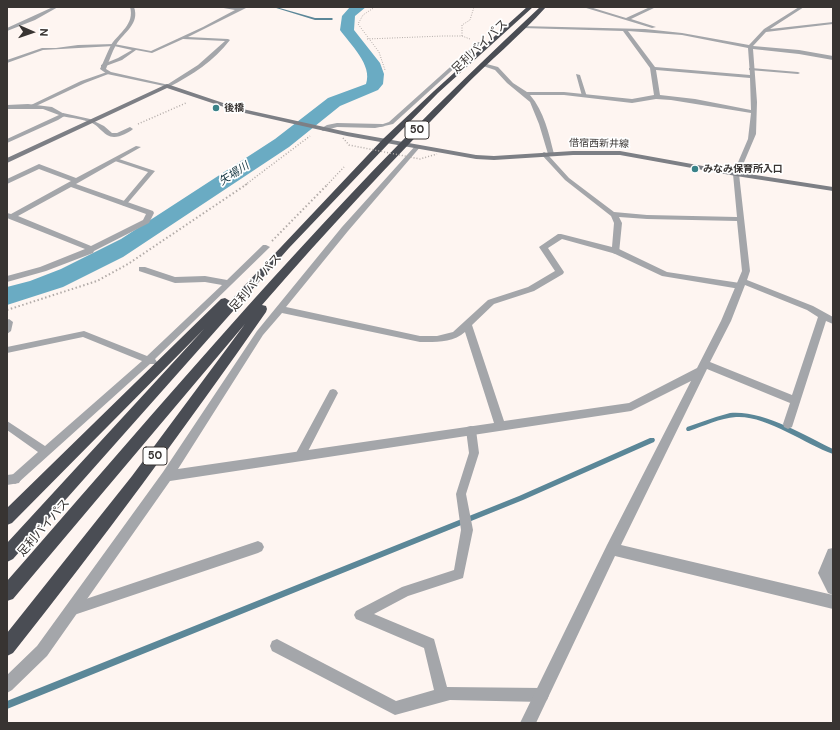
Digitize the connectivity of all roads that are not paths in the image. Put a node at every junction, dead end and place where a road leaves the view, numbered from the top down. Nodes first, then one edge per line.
1 (56, 7) edge
2 (132, 7) edge
3 (220, 7) edge
4 (246, 7) edge
5 (530, 7) edge
6 (543, 7) edge
7 (585, 7) edge
8 (654, 7) edge
9 (802, 7) edge
10 (239, 9) junction
11 (627, 19) junction
12 (833, 23) edge
13 (522, 27) junction
14 (7, 30) edge
15 (624, 30) junction
16 (765, 31) junction
17 (682, 34) junction
18 (180, 38) junction
19 (489, 44) junction
20 (114, 45) junction
21 (750, 47) junction
22 (134, 50) junction
23 (833, 58) edge
24 (7, 62) edge
25 (483, 65) junction
26 (103, 66) junction
27 (653, 68) junction
28 (751, 69) junction
29 (109, 73) junction
30 (798, 73) dead end
31 (578, 75) dead end
32 (752, 77) junction
33 (167, 86) junction
34 (524, 94) junction
35 (585, 96) junction
36 (657, 96) junction
37 (32, 106) junction
38 (7, 107) edge
39 (754, 112) junction
40 (12, 113) dead end
41 (62, 115) junction
42 (90, 122) junction
43 (382, 126) joint
44 (130, 129) road end
45 (322, 129) junction
46 (7, 141) edge
47 (386, 141) junction
48 (403, 144) junction
49 (418, 146) junction
50 (138, 148) dead end
51 (547, 154) junction
52 (117, 160) junction
53 (7, 161) edge
54 (736, 174) junction
55 (7, 182) edge
56 (73, 183) junction
57 (833, 189) edge
58 (124, 204) junction
59 (614, 215) junction
60 (9, 216) edge
61 (741, 219) junction
62 (266, 246) road end
63 (286, 246) junction
64 (90, 251) junction
65 (616, 251) junction
66 (297, 259) junction
67 (142, 268) dead end
68 (7, 279) edge
69 (227, 283) junction
70 (741, 284) junction
71 (280, 309) junction
72 (823, 316) junction
73 (833, 321) edge
74 (9, 322) dead end
75 (467, 324) junction
76 (7, 331) edge
77 (7, 350) edge
78 (154, 363) junction
79 (702, 367) junction
80 (333, 393) dead end
81 (796, 401) junction
82 (788, 424) dead end
83 (7, 425) edge
84 (500, 426) junction
85 (471, 430) junction
86 (45, 452) junction
87 (300, 456) junction
88 (167, 476) junction
89 (11, 479) edge
90 (7, 518) edge
91 (258, 547) dead end
92 (612, 549) junction
93 (7, 554) edge
94 (833, 554) edge
95 (833, 588) edge
96 (7, 593) edge
97 (833, 602) edge
98 (71, 610) junction
99 (277, 646) dead end
100 (7, 647) edge
101 (7, 685) edge
102 (442, 695) junction
103 (542, 695) junction
104 (528, 723) edge

1 - 14 street
2 - 20 street
3 - 10 lane
4 - 10 lane
5 - 19 highway, 足利バイパス / 50
6 - 13 highway, 足利バイパス / 50
7 - 11 street
8 - 11 street
9 - 16 street
10 - 18 lane
11 - 17 street
12 - 16 street
13 - 15 street
13 - 25 highway, 足利バイパス / 50
15 - 17 street
15 - 27 street
16 - 21 street
17 - 21 street
18 - 22 lane
18 - 33 lane
19 - 43 lane
19 - 47 highway, 足利バイパス / 50
20 - 22 lane
20 - 24 lane
20 - 26 street
21 - 23 street
21 - 28 street
22 - 26 lane
25 - 34 street
25 - 48 highway, 足利バイパス / 50
26 - 29 street
27 - 32 street
27 - 36 street
28 - 30 lane
28 - 32 street
29 - 33 street
29 - 37 lane
31 - 35 lane
32 - 39 street
33 - 42 street
33 - 45 street, 借宿西新井線
34 - 35 street
34 - 51 street
35 - 36 street
36 - 39 street
37 - 38 street
37 - 40 street
37 - 41 street
39 - 54 street
41 - 42 lane
41 - 46 street
42 - 44 lane
42 - 53 street
43 - 45 street
45 - 47 street, 借宿西新井線
47 - 48 street, 借宿西新井線
47 - 63 highway, 足利バイパス / 50
48 - 49 street, 借宿西新井線
48 - 66 highway, 足利バイパス / 50
49 - 51 street, 借宿西新井線
49 - 71 street
50 - 52 street
51 - 54 street, 借宿西新井線
51 - 59 street
52 - 56 street
52 - 58 lane
54 - 57 street, 借宿西新井線
54 - 61 street
55 - 56 street
56 - 58 street
56 - 60 street
58 - 64 street
59 - 61 street
59 - 65 street
60 - 64 street
61 - 70 street
62 - 69 lane
63 - 78 highway, 50
63 - 93 highway, 足利バイパス / 50
64 - 68 street
65 - 70 lane
65 - 75 street
66 - 96 highway, 足利バイパス / 50
66 - 100 highway, 50
67 - 69 lane
69 - 78 lane
70 - 72 street
70 - 79 street
71 - 75 street
71 - 88 street
72 - 73 street
72 - 81 street
74 - 76 lane
75 - 84 street
77 - 78 lane
78 - 86 lane
78 - 90 highway, 50
79 - 81 street
79 - 84 street
79 - 92 street
80 - 87 lane
81 - 82 street
83 - 86 lane
84 - 85 street
85 - 87 street
85 - 102 lane
86 - 89 lane
87 - 88 street
88 - 98 street
91 - 98 lane
92 - 97 street
92 - 103 street
94 - 95 street
98 - 101 street
99 - 102 lane
102 - 103 lane
103 - 104 street

